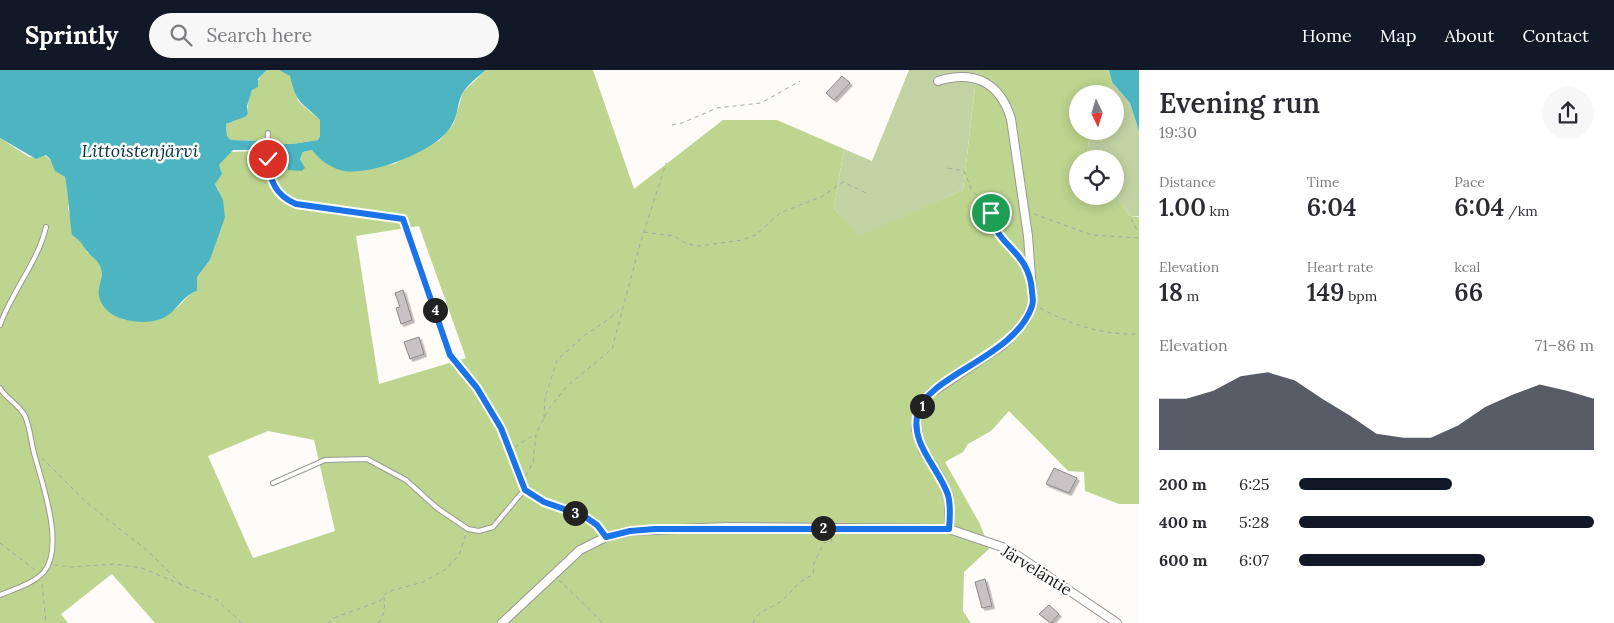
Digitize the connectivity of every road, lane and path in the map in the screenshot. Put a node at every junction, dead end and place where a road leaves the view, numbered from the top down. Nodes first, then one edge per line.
1 (800, 81) dead end
2 (938, 81) dead end
3 (672, 125) dead end
4 (268, 133) dead end
5 (666, 163) dead end
6 (948, 168) dead end
7 (866, 193) dead end
8 (1024, 210) junction
9 (1131, 218) dead end
10 (46, 227) dead end
11 (643, 232) junction
12 (1139, 233) edge
13 (1139, 238) edge
14 (1022, 260) dead end
15 (1033, 304) junction
16 (622, 307) junction
17 (0, 325) edge
18 (1139, 334) edge
19 (0, 388) edge
20 (544, 419) junction
21 (536, 434) junction
22 (509, 451) junction
23 (42, 458) dead end
24 (273, 483) dead end
25 (522, 483) junction
26 (525, 490) junction
27 (831, 528) junction
28 (468, 529) junction
29 (949, 529) junction
30 (606, 537) junction
31 (0, 543) edge
32 (48, 565) junction
33 (41, 575) junction
34 (554, 575) junction
35 (184, 586) junction
36 (0, 595) edge
37 (384, 596) junction
38 (46, 623) edge
39 (242, 623) edge
40 (328, 623) edge
41 (378, 623) edge
42 (502, 623) edge
43 (603, 623) edge
44 (753, 623) edge
45 (1118, 623) edge

1 - 3 path
2 - 8 street
4 - 22 lane
5 - 11 path
6 - 14 path
7 - 11 path
8 - 13 path
8 - 15 street
9 - 12 path
10 - 17 lane
11 - 16 path
15 - 18 path
15 - 29 street
16 - 20 path
16 - 20 path
19 - 32 lane
20 - 21 path
21 - 22 path
21 - 25 path
22 - 25 lane
23 - 35 path
24 - 28 lane
25 - 26 lane
26 - 28 lane
26 - 30 lane
27 - 29 street, Järveläntie
27 - 30 street, Järveläntie
27 - 44 path
28 - 37 path
29 - 45 street, Järveläntie
30 - 34 street, Järveläntie
31 - 33 path
32 - 33 lane
32 - 35 path
33 - 36 lane
33 - 38 path
34 - 42 street, Järveläntie
34 - 43 path
35 - 39 path
37 - 40 path
37 - 41 path

